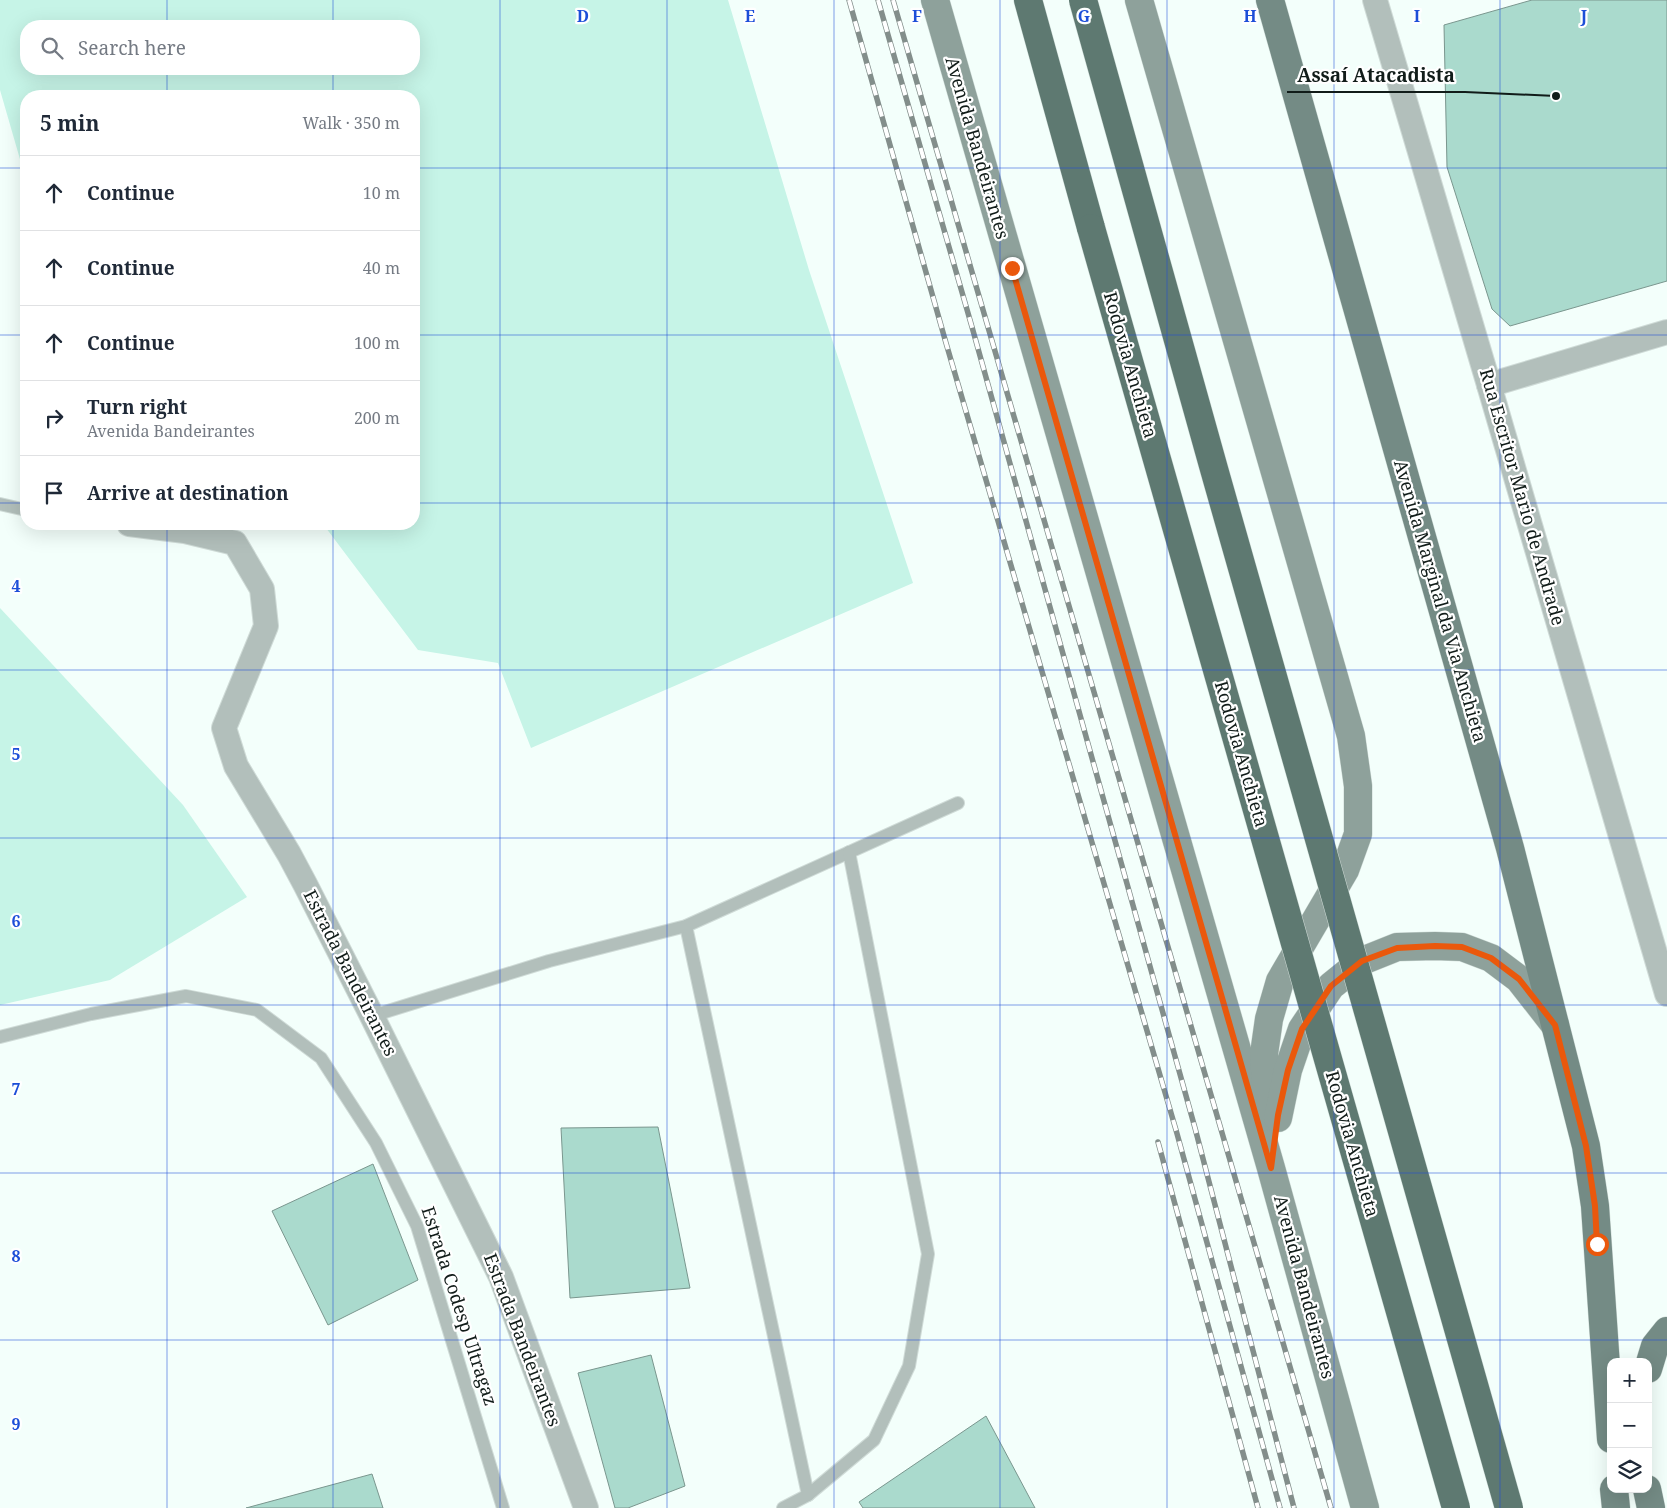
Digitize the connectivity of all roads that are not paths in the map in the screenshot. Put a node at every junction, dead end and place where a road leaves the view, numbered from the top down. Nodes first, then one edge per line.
1 (934, 0) edge
2 (1028, 0) edge
3 (1083, 0) edge
4 (1139, 0) edge
5 (1270, 0) edge
6 (1375, 0) edge
7 (1667, 332) edge
8 (1490, 385) junction
9 (0, 504) edge
10 (20, 509) edge
11 (177, 530) edge
12 (958, 803) dead end
13 (848, 852) junction
14 (686, 926) junction
15 (1667, 994) edge
16 (372, 1016) junction
17 (1555, 1025) junction
18 (0, 1036) edge
19 (1271, 1168) junction
20 (1667, 1332) edge
21 (1651, 1358) edge
22 (1609, 1403) edge
23 (1614, 1493) edge
24 (1649, 1493) edge
25 (808, 1495) junction
26 (504, 1508) edge
27 (586, 1508) edge
28 (783, 1508) edge
29 (1365, 1508) edge
30 (1456, 1508) edge
31 (1509, 1508) edge
32 (1616, 1508) edge
33 (1651, 1508) edge

1 - 19 main road, Avenida Bandeirantes
2 - 30 highway, Rodovia Anchieta, bridge
3 - 31 highway, bridge
4 - 19 main road
5 - 17 main road, Avenida Marginal da Via Anchieta
6 - 8 street, Rua Escritor Mario de Andrade
7 - 8 street
8 - 15 street, Rua Escritor Mario de Andrade
9 - 10 lane
11 - 16 street, Estrada Bandeirantes
12 - 13 lane
13 - 14 lane
13 - 25 lane
14 - 16 lane
14 - 25 lane
16 - 27 street, Estrada Bandeirantes
17 - 19 main road
17 - 22 main road, Avenida Marginal da Via Anchieta
18 - 26 lane, Estrada Codesp Ultragaz
19 - 29 main road, Avenida Bandeirantes
20 - 21 main road
23 - 32 main road
24 - 33 main road
25 - 28 lane

